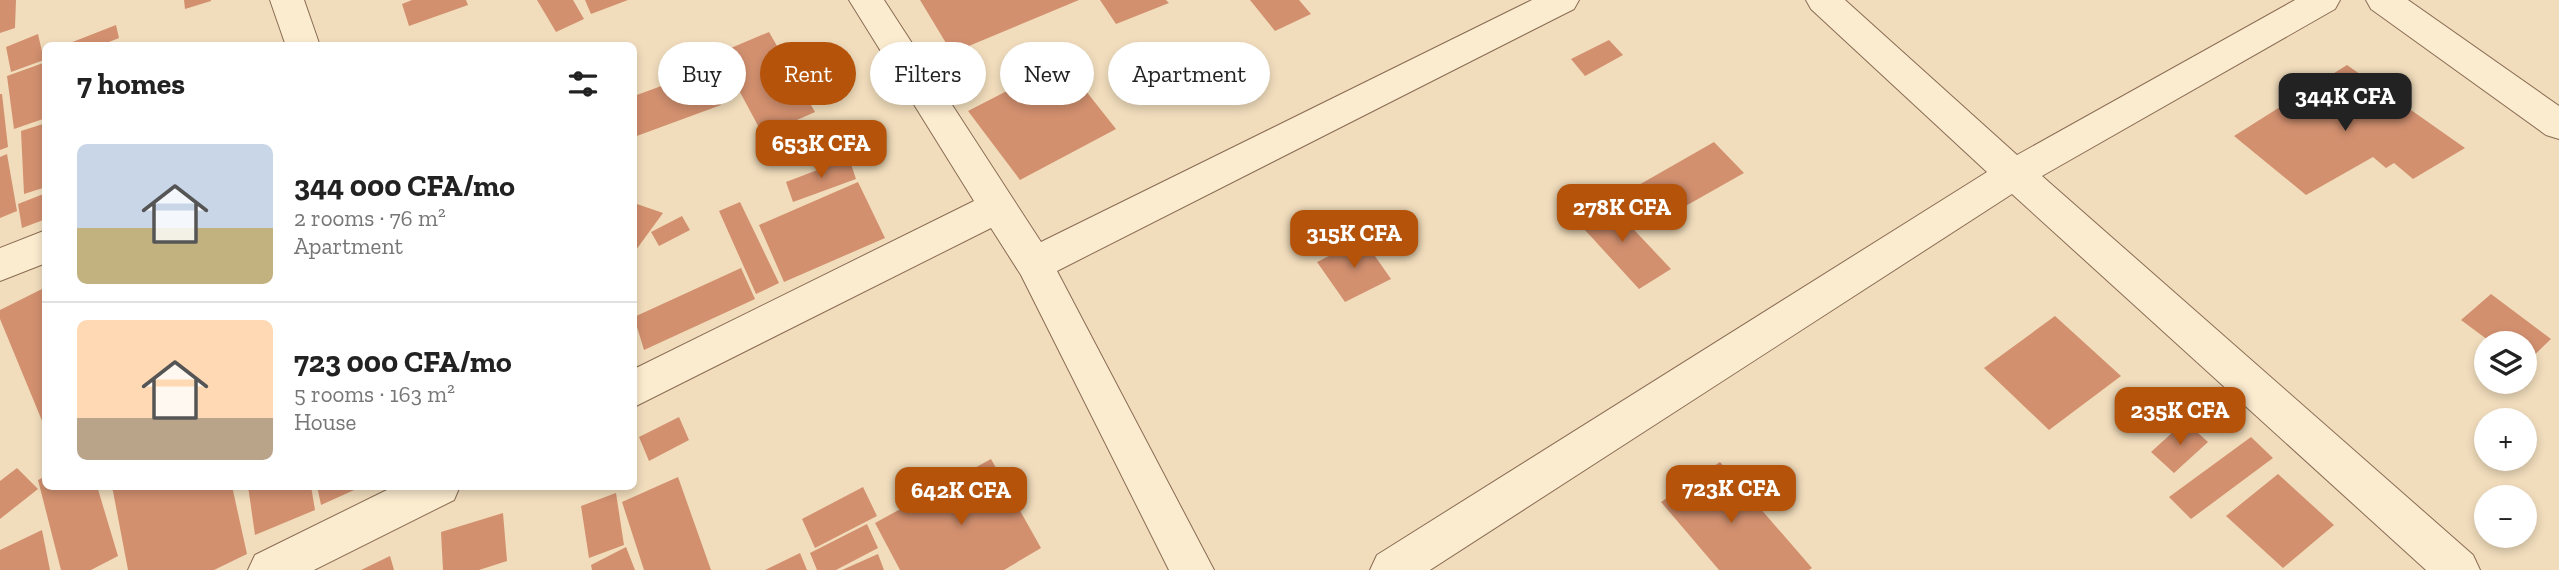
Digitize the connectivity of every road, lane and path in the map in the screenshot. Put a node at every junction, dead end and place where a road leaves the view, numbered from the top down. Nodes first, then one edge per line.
1 (287, 0) edge
2 (866, 0) edge
3 (1562, 0) edge
4 (1823, 0) edge
5 (2323, 0) edge
6 (2383, 0) edge
7 (302, 42) edge
8 (2559, 125) edge
9 (2014, 174) junction
10 (997, 207) junction
11 (42, 248) edge
12 (1034, 264) junction
13 (0, 265) edge
14 (637, 387) edge
15 (431, 490) edge
16 (270, 570) edge
17 (1192, 570) edge
18 (1392, 570) edge
19 (2458, 570) edge

1 - 7 street
2 - 10 street
3 - 12 street
4 - 9 street
5 - 9 street
6 - 8 street
9 - 18 street
9 - 19 street
10 - 12 street
10 - 14 street
11 - 13 street
12 - 17 street
15 - 16 street

